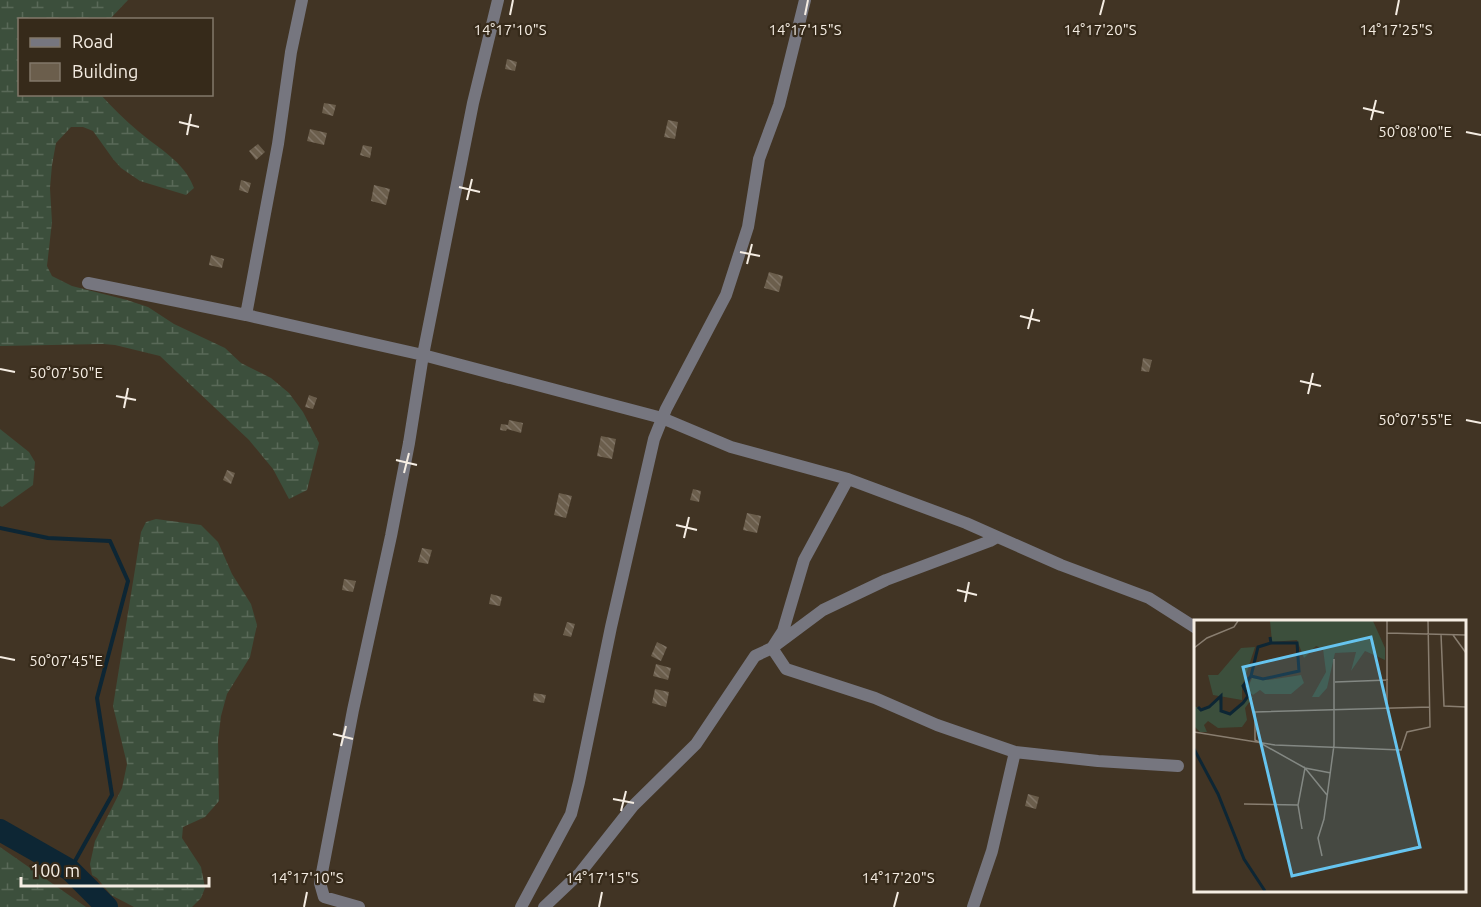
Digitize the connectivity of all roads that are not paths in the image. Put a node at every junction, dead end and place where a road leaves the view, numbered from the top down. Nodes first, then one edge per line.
1 (302, 0) edge
2 (805, 0) edge
3 (494, 1) edge
4 (88, 283) dead end
5 (246, 315) junction
6 (423, 355) junction
7 (662, 418) junction
8 (848, 479) junction
9 (997, 537) junction
10 (1194, 627) edge
11 (772, 648) junction
12 (1015, 752) junction
13 (1178, 766) dead end
14 (359, 907) edge
15 (521, 907) edge
16 (544, 907) edge
17 (973, 907) edge

1 - 5 street
2 - 7 street
3 - 6 street
4 - 5 street
5 - 6 street
6 - 7 street
6 - 14 street
7 - 8 street
7 - 15 street
8 - 9 street
8 - 11 street
9 - 10 street
9 - 11 street
11 - 12 street
11 - 16 street
12 - 13 street
12 - 17 street

